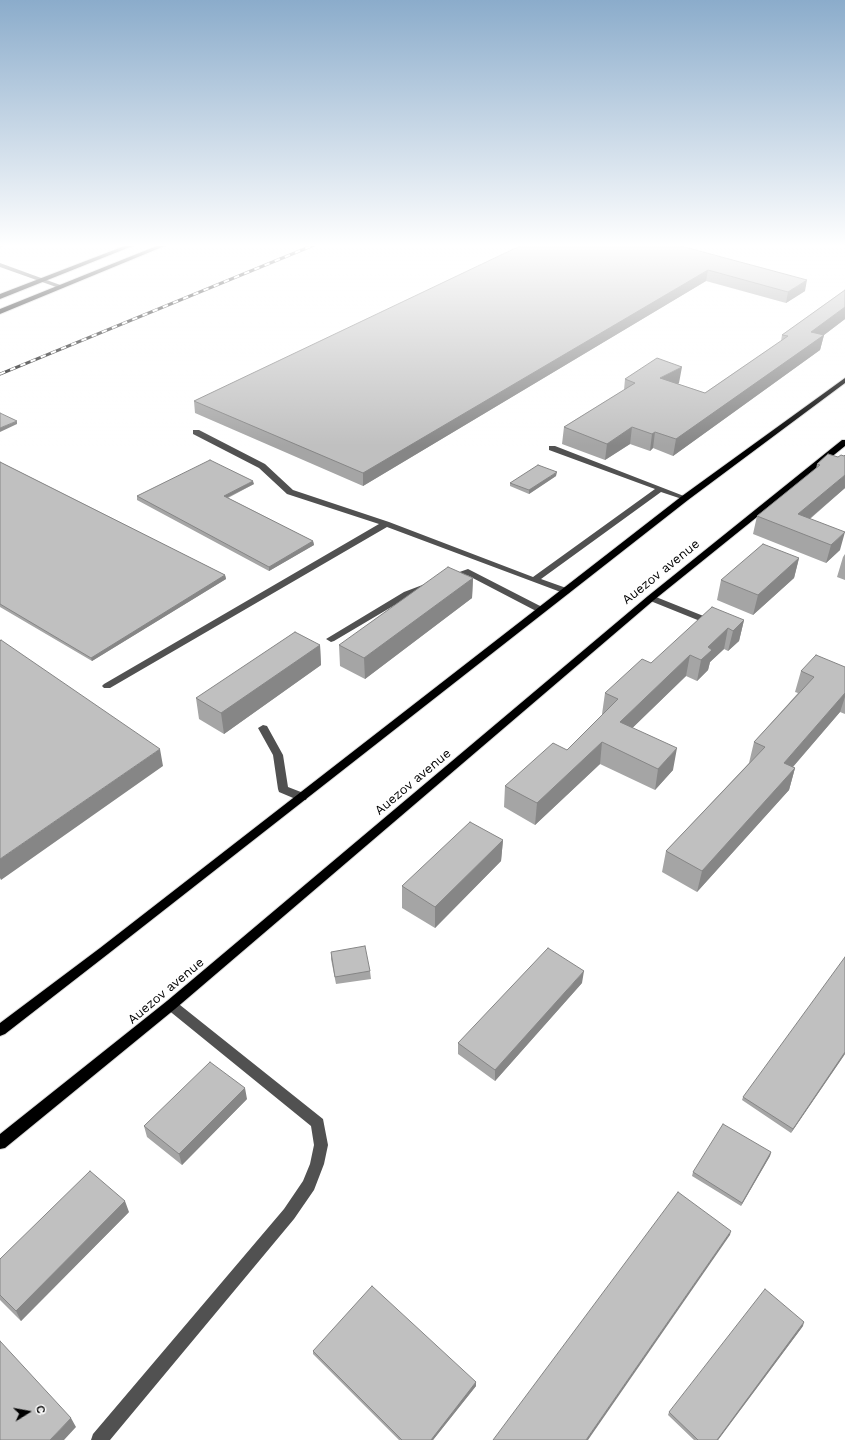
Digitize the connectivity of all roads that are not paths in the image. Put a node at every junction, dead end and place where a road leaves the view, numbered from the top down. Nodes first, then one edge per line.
1 (845, 380) edge
2 (196, 432) dead end
3 (845, 442) edge
4 (552, 448) dead end
5 (660, 489) junction
6 (685, 498) junction
7 (386, 524) junction
8 (534, 580) junction
9 (566, 591) junction
10 (651, 598) junction
11 (541, 610) junction
12 (708, 620) edge
13 (331, 639) dead end
14 (107, 686) dead end
15 (263, 728) dead end
16 (302, 796) junction
17 (171, 1005) junction
18 (0, 1030) edge
19 (0, 1143) edge
20 (99, 1440) edge

1 - 6 main road
2 - 7 street
3 - 10 main road, Auezov avenue
4 - 5 street
5 - 6 street
5 - 8 street
6 - 9 main road
7 - 8 street
7 - 14 street
8 - 9 street
9 - 11 main road
10 - 12 street
10 - 17 main road, Auezov avenue
11 - 13 street
11 - 16 main road
15 - 16 street
16 - 18 main road
17 - 19 main road, Auezov avenue
17 - 20 street

